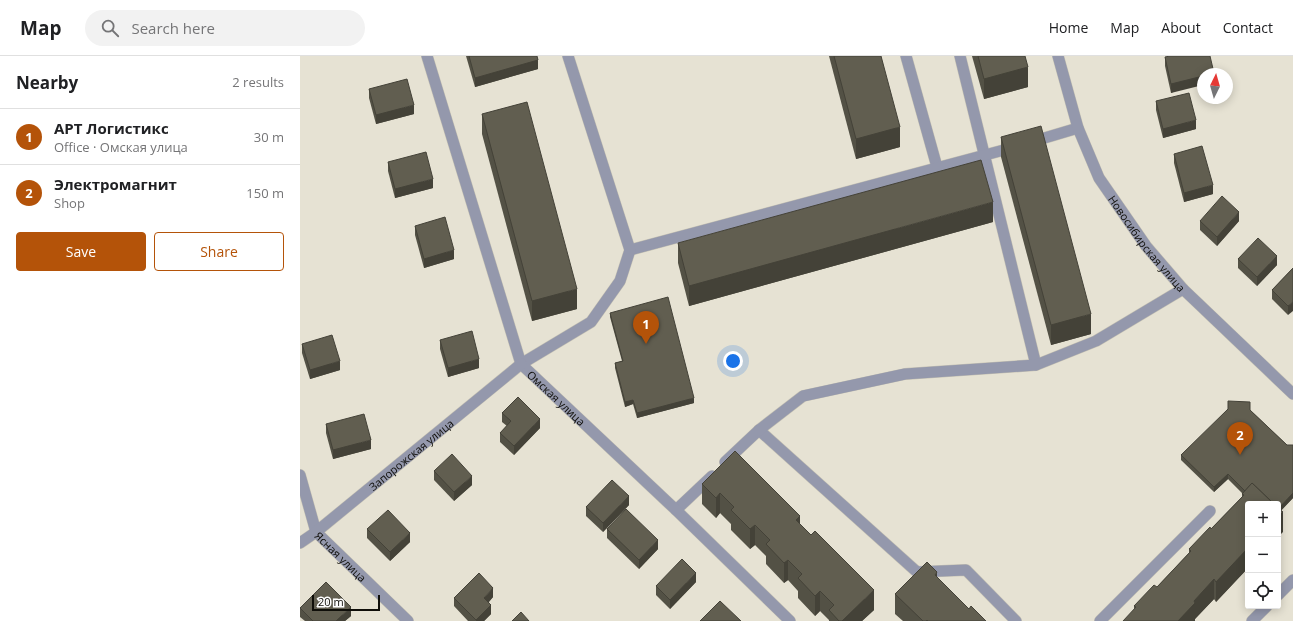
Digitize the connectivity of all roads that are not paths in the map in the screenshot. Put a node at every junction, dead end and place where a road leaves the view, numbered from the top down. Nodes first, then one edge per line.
1 (427, 56) edge
2 (568, 56) edge
3 (906, 56) edge
4 (960, 56) edge
5 (1058, 56) edge
6 (1078, 128) junction
7 (985, 156) junction
8 (937, 167) junction
9 (630, 250) junction
10 (1183, 289) junction
11 (521, 364) junction
12 (1036, 365) junction
13 (1293, 394) edge
14 (759, 430) junction
15 (300, 475) edge
16 (676, 510) junction
17 (1210, 510) dead end
18 (316, 532) junction
19 (300, 544) edge
20 (1293, 580) edge
21 (1281, 592) edge
22 (1264, 609) edge
23 (408, 621) edge
24 (790, 621) edge
25 (1016, 621) edge
26 (1100, 621) edge
27 (1252, 621) edge

1 - 11 street, Омская улица
2 - 9 street
3 - 8 street
4 - 7 street
5 - 6 street, Новосибирская улица
6 - 7 street
6 - 10 street, Новосибирская улица
7 - 8 street
7 - 12 street
8 - 9 street
9 - 11 street, Запорожская улица
10 - 12 street
10 - 13 street, Новосибирская улица
11 - 16 street, Омская улица
11 - 18 street, Запорожская улица
12 - 14 street
14 - 16 street
14 - 25 street
15 - 18 street, Ясная улица
16 - 24 street, Омская улица
17 - 26 street
18 - 19 street, Запорожская улица
18 - 23 street, Ясная улица
20 - 21 street
22 - 27 street

